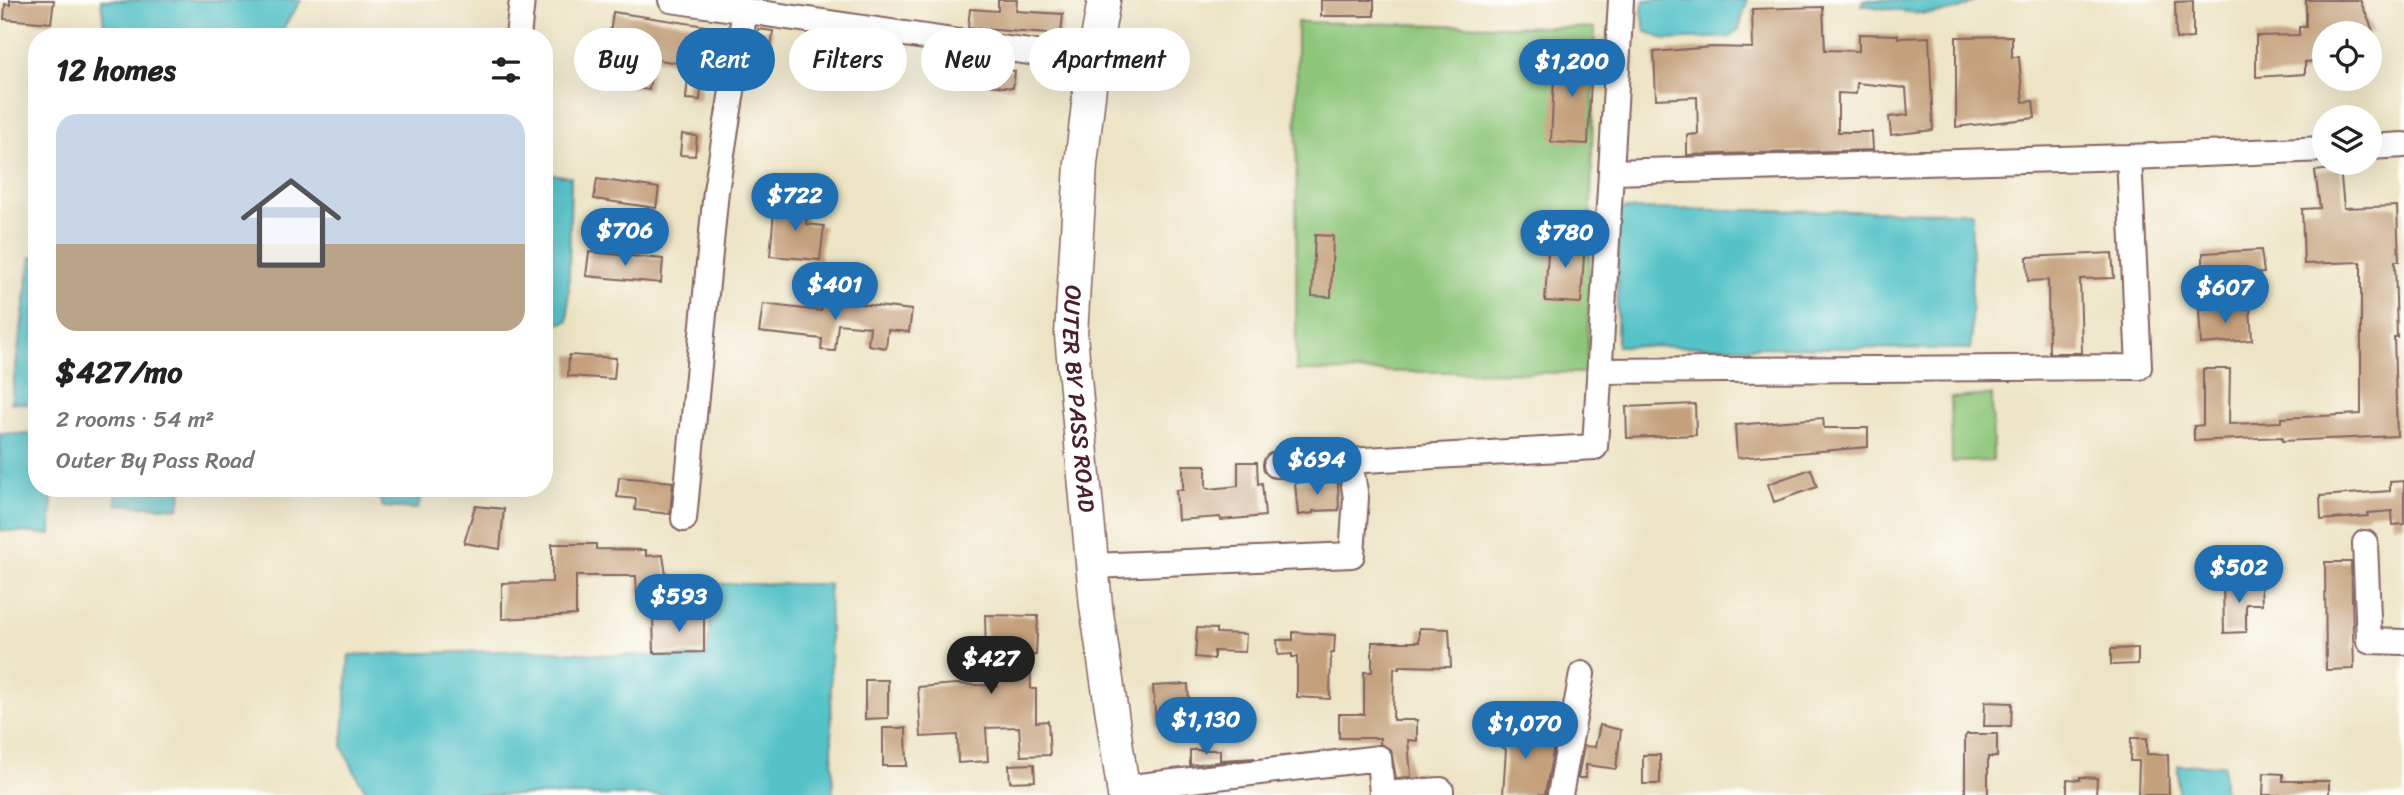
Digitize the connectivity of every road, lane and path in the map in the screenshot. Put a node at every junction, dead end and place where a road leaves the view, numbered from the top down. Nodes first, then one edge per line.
1 (523, 0) edge
2 (671, 0) edge
3 (1086, 0) edge
4 (1104, 0) edge
5 (1621, 0) edge
6 (745, 10) junction
7 (519, 28) edge
8 (1082, 28) edge
9 (1029, 52) edge
10 (1073, 91) edge
11 (2404, 145) edge
12 (2382, 146) edge
13 (2312, 149) edge
14 (2129, 157) junction
15 (1611, 172) junction
16 (1600, 371) junction
17 (1350, 461) junction
18 (1276, 465) dead end
19 (684, 519) dead end
20 (2365, 543) dead end
21 (1093, 566) junction
22 (2404, 642) edge
23 (1582, 674) dead end
24 (1119, 793) edge
25 (1441, 795) edge
26 (1560, 795) edge

1 - 7 street
2 - 6 street
3 - 8 main road, OUTER BY PASS ROAD
4 - 21 main road, OUTER BY PASS ROAD
5 - 15 street
6 - 9 street
6 - 19 street
10 - 24 main road, OUTER BY PASS ROAD
11 - 12 street
13 - 14 street
14 - 15 street
14 - 16 street
15 - 16 street
16 - 17 street
17 - 18 street
17 - 21 street
20 - 22 street
21 - 24 main road, OUTER BY PASS ROAD
23 - 26 street
24 - 25 street

